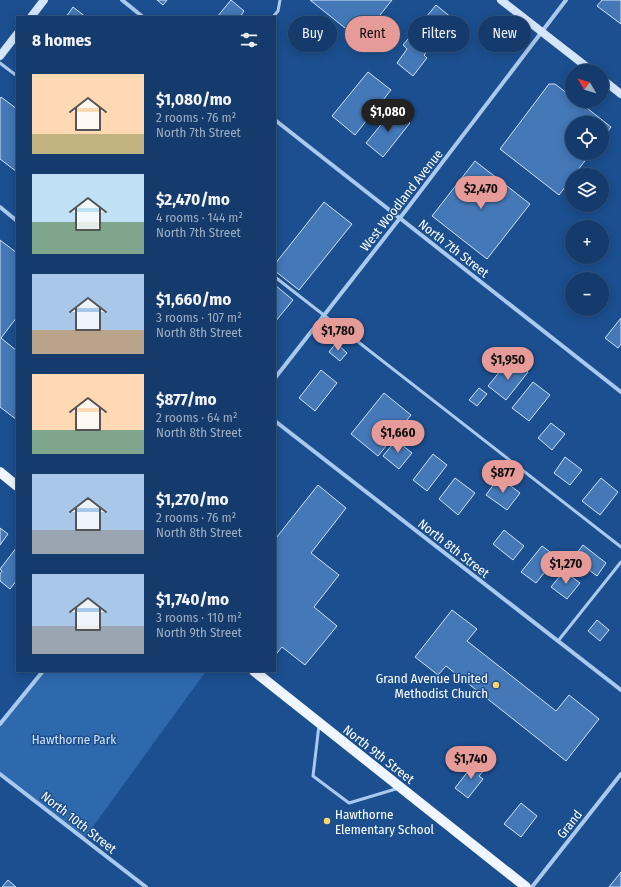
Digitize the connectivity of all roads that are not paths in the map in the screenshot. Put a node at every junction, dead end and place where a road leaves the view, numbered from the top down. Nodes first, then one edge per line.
1 (44, 0) edge
2 (122, 0) edge
3 (280, 0) edge
4 (502, 0) edge
5 (566, 0) edge
6 (32, 16) edge
7 (143, 16) edge
8 (274, 16) edge
9 (542, 32) junction
10 (16, 35) edge
11 (0, 56) edge
12 (0, 62) edge
13 (583, 64) edge
14 (16, 75) edge
15 (609, 85) edge
16 (621, 94) edge
17 (276, 121) edge
18 (0, 207) edge
19 (400, 218) junction
20 (16, 220) edge
21 (276, 278) edge
22 (324, 316) junction
23 (276, 377) edge
24 (621, 392) edge
25 (276, 422) edge
26 (0, 472) edge
27 (16, 485) edge
28 (621, 547) edge
29 (621, 562) edge
30 (558, 642) junction
31 (42, 672) edge
32 (255, 672) edge
33 (621, 690) edge
34 (319, 723) junction
35 (0, 724) edge
36 (0, 774) edge
37 (621, 774) edge
38 (401, 787) junction
39 (146, 887) edge
40 (526, 887) edge
41 (532, 887) edge

1 - 6 main road
2 - 7 street
3 - 8 lane
4 - 9 main road
5 - 9 street, West Woodland Avenue
9 - 13 main road
9 - 19 street, West Woodland Avenue
10 - 11 main road
12 - 14 lane
15 - 16 main road
17 - 19 street, North 7th Street
18 - 20 street
19 - 22 street, West Woodland Avenue
19 - 24 street, North 7th Street
21 - 22 lane
22 - 23 street, West Woodland Avenue
22 - 28 lane
25 - 30 street, North 8th Street
26 - 27 main road
29 - 30 lane
30 - 33 street, North 8th Street
31 - 35 street
32 - 34 main road, North 9th Street
34 - 38 main road, North 9th Street
34 - 38 lane
36 - 39 street, North 10th Street
37 - 41 street, Grand
38 - 40 main road, North 9th Street

